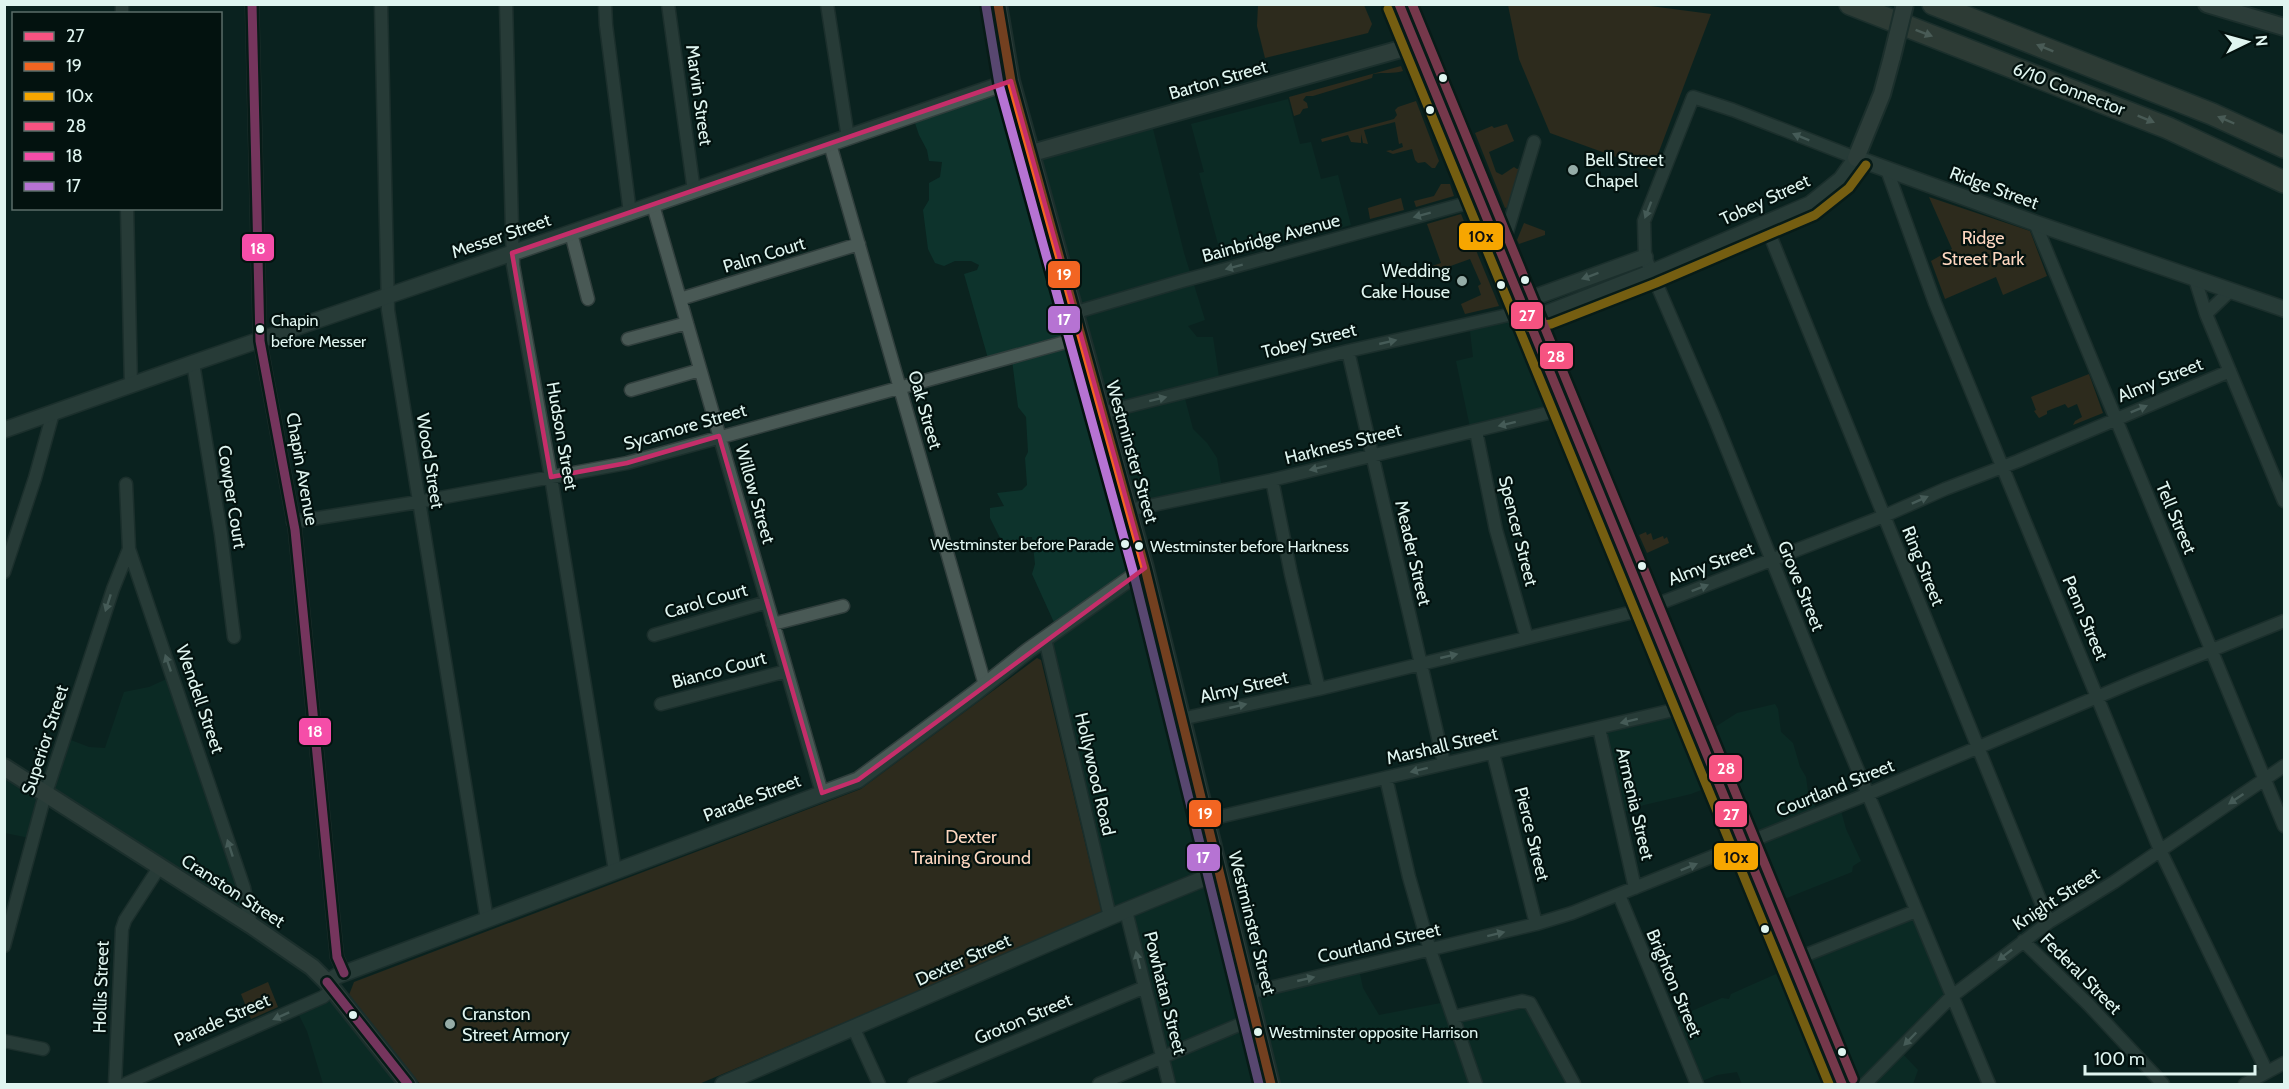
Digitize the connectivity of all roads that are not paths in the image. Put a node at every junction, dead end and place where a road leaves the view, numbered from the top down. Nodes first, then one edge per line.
1 (252, 4) edge
2 (381, 4) edge
3 (506, 4) edge
4 (605, 4) edge
5 (668, 4) edge
6 (826, 4) edge
7 (998, 4) edge
8 (1399, 4) edge
9 (1850, 4) edge
10 (1905, 4) edge
11 (1933, 4) edge
12 (2207, 4) edge
13 (2235, 6) edge
14 (2284, 26) edge
15 (1415, 45) junction
16 (1011, 81) junction
17 (1693, 97) joint
18 (848, 138) junction
19 (1534, 142) dead end
20 (830, 144) junction
21 (2284, 147) edge
22 (1032, 153) junction
23 (1856, 158) junction
24 (1887, 170) junction
25 (2284, 182) edge
26 (694, 191) junction
27 (1478, 200) junction
28 (653, 205) junction
29 (127, 210) edge
30 (630, 213) junction
31 (1765, 223) junction
32 (2035, 224) junction
33 (571, 233) junction
34 (859, 244) junction
35 (1501, 252) junction
36 (512, 253) junction
37 (1645, 257) junction
38 (1652, 272) junction
39 (2195, 279) junction
40 (2230, 291) junction
41 (388, 296) junction
42 (588, 299) dead end
43 (680, 299) junction
44 (2284, 309) edge
45 (1073, 313) junction
46 (2206, 314) junction
47 (1527, 315) junction
48 (687, 323) junction
49 (1080, 338) junction
50 (628, 339) dead end
51 (260, 341) junction
52 (1348, 351) junction
53 (193, 363) junction
54 (700, 370) junction
55 (2230, 371) junction
56 (131, 386) junction
57 (899, 386) junction
58 (631, 390) dead end
59 (1564, 409) junction
60 (53, 413) junction
61 (1101, 413) junction
62 (2115, 418) junction
63 (4, 430) edge
64 (1476, 432) junction
65 (719, 436) junction
66 (1372, 455) junction
67 (2003, 467) junction
68 (551, 477) junction
69 (1272, 480) junction
70 (126, 484) dead end
71 (2284, 501) edge
72 (418, 502) junction
73 (1129, 510) junction
74 (1884, 516) junction
75 (293, 522) junction
76 (129, 549) junction
77 (1772, 560) junction
78 (1145, 568) junction
79 (4, 572) edge
80 (767, 602) junction
81 (843, 606) dead end
82 (1645, 609) junction
83 (2284, 621) edge
84 (773, 624) junction
85 (654, 635) dead end
86 (234, 637) dead end
87 (1527, 638) junction
88 (1045, 639) junction
89 (2212, 651) junction
90 (1421, 663) junction
91 (787, 671) junction
92 (985, 685) junction
93 (1318, 689) junction
94 (2098, 697) junction
95 (661, 704) dead end
96 (1686, 706) junction
97 (1181, 719) junction
98 (1599, 728) junction
99 (1978, 748) junction
100 (1493, 753) junction
101 (1444, 763) junction
102 (4, 766) edge
103 (2284, 766) edge
104 (1386, 778) junction
105 (2265, 779) junction
106 (46, 793) junction
107 (822, 793) junction
108 (1868, 794) junction
109 (1206, 820) junction
110 (2284, 826) edge
111 (1743, 845) junction
112 (2160, 850) junction
113 (159, 867) junction
114 (615, 871) junction
115 (1220, 875) junction
116 (1635, 888) junction
117 (1618, 895) junction
118 (1126, 911) junction
119 (1916, 911) junction
120 (1110, 916) junction
121 (487, 920) junction
122 (2049, 922) junction
123 (1536, 924) junction
124 (251, 925) junction
125 (2023, 941) junction
126 (4, 946) edge
127 (1430, 950) junction
128 (1791, 961) junction
129 (344, 973) junction
130 (330, 986) junction
131 (1145, 987) junction
132 (1249, 993) junction
133 (1951, 997) junction
134 (1454, 1017) junction
135 (1255, 1018) junction
136 (854, 1029) junction
137 (4, 1041) edge
138 (43, 1049) dead end
139 (1162, 1058) junction
140 (2284, 1063) edge
141 (2267, 1072) junction
142 (115, 1084) edge
143 (125, 1084) edge
144 (408, 1084) edge
145 (723, 1084) edge
146 (879, 1084) edge
147 (914, 1084) edge
148 (1099, 1084) edge
149 (1169, 1084) edge
150 (1271, 1084) edge
151 (1476, 1084) edge
152 (1574, 1084) edge
153 (1697, 1084) edge
154 (1842, 1084) edge
155 (1864, 1084) edge
156 (1989, 1084) edge
157 (2163, 1084) edge
158 (2245, 1084) edge

1 - 51 street, Chapin Avenue
2 - 41 street, Wood Street
3 - 36 street, Hudson Street
4 - 30 street
5 - 26 street, Marvin Street
6 - 18 street
7 - 16 main road, Westminster Street
8 - 15 main road
9 -> 25 highway, 6/10 Connector
10 - 23 main road, Tobey Street, bridge
21 -> 11 highway, 6/10 Connector
12 - 14 main road
13 - 14 main road
15 - 22 main road, Barton Street
15 - 27 main road
16 - 18 street, Messer Street
16 - 22 main road, Westminster Street
23 -> 17 street, Ridge Street
17 -> 37 street, Grove Street
18 - 20 street, Messer Street
19 - 35 street
20 - 26 street, Messer Street
20 - 34 street, Oak Street
22 - 45 main road, Westminster Street
23 - 24 street, Ridge Street
23 - 31 street, Tobey Street
24 - 32 street, Ridge Street
24 - 67 street, Penn Street
26 - 28 street, Messer Street
27 - 35 main road
27 -> 45 street, Bainbridge Avenue
28 - 30 street, Messer Street
28 - 43 street, Willow Street
29 - 56 street
30 - 33 street, Messer Street
31 - 38 street, Tobey Street
31 - 74 street, Ring Street
32 - 39 street, Ridge Street
32 - 62 street, Tell Street
33 - 36 street, Messer Street
33 - 42 street
34 - 43 street, Palm Court
34 - 57 street, Oak Street
35 - 47 main road
36 - 41 street, Messer Street
36 - 68 street, Hudson Street
37 - 38 street, Grove Street
37 -> 47 street
38 - 47 street, Tobey Street
38 - 77 street, Grove Street
39 - 40 street, Ridge Street
39 - 46 street
40 - 44 street, Ridge Street
40 - 46 street
41 - 51 street, Messer Street
41 - 72 street, Wood Street
43 - 48 street, Willow Street
45 - 49 main road, Westminster Street
46 - 55 street
52 -> 47 street, Tobey Street
47 - 59 main road
48 - 50 street
48 - 54 street, Willow Street
49 - 57 street, Sycamore Street
49 - 61 main road, Westminster Street
51 - 53 street, Messer Street
51 - 75 street, Chapin Avenue
61 -> 52 street, Tobey Street
52 - 66 street, Meader Street
53 - 56 street, Messer Street
53 - 86 street, Cowper Court
54 - 58 street
54 - 65 street, Willow Street
62 -> 55 street, Almy Street
55 - 71 street
56 - 60 street, Messer Street
57 - 65 street, Sycamore Street
57 - 92 street, Oak Street
59 -> 64 street, Harkness Street
59 - 82 main road
60 - 63 street, Messer Street
60 - 79 street
61 - 73 main road, Westminster Street
62 - 67 street, Almy Street
62 - 89 street, Tell Street
64 - 66 street, Harkness Street
64 - 87 street, Spencer Street
65 - 68 street, Sycamore Street
65 - 80 street, Willow Street
66 -> 69 street, Harkness Street
66 - 90 street, Meader Street
74 -> 67 street, Almy Street
67 - 94 street, Penn Street
68 - 72 street, Sycamore Street
68 - 114 street, Hudson Street
69 - 73 street, Harkness Street
69 - 93 street
70 - 76 street, Wendell Street
72 - 75 street, Sycamore Street
72 - 121 street, Wood Street
73 - 78 main road, Westminster Street
74 - 77 street, Almy Street
74 - 99 street, Ring Street
75 - 129 street, Chapin Avenue
76 -> 106 street, Superior Street
124 -> 76 street, Wendell Street
82 -> 77 street, Almy Street
77 - 108 street, Grove Street
78 - 88 street, Parade Street
78 - 97 main road, Westminster Street
80 - 84 street, Willow Street
80 - 85 street, Carol Court
81 - 84 street
82 - 87 street, Almy Street
82 - 96 main road
83 - 89 street, Courtland Street
84 - 91 street, Willow Street
90 -> 87 street, Almy Street
88 - 92 street, Parade Street
88 - 120 street, Hollywood Road
89 - 94 street, Courtland Street
89 - 105 street, Tell Street
90 - 93 street, Almy Street
90 - 101 street, Meader Street
91 - 95 street, Bianco Court
91 - 107 street, Willow Street
92 - 107 street, Parade Street
97 -> 93 street, Almy Street
94 - 99 street, Courtland Street
94 - 112 street, Penn Street
96 -> 98 street, Marshall Street
96 - 111 main road
97 - 109 main road, Westminster Street
98 - 100 street, Marshall Street
98 - 116 street, Armenia Street
99 - 108 street, Courtland Street
99 - 122 street, Ring Street
100 - 101 street, Marshall Street
100 - 123 street, Pierce Street
101 -> 104 street, Marshall Street
102 - 106 main road, Cranston Street
103 - 105 street, Knight Street
104 - 109 street, Marshall Street
104 - 127 street
105 - 110 street, Tell Street
105 -> 112 street, Knight Street
106 - 113 main road, Cranston Street
106 - 126 street, Superior Street
107 - 114 street, Parade Street
108 - 111 street, Courtland Street
108 - 119 street, Grove Street
109 - 115 main road, Westminster Street
116 -> 111 street, Courtland Street
111 - 128 main road
112 - 122 street, Knight Street
112 - 141 street, Penn Street
113 - 124 main road, Cranston Street
113 - 142 street, Hollis Street
114 - 121 street, Parade Street
115 - 118 street, Dexter Street
115 - 132 main road, Westminster Street
116 - 117 street, Courtland Street
117 - 123 street, Courtland Street
117 - 153 street, Brighton Street
118 - 120 street, Dexter Street
131 -> 118 street, Powhatan Street
119 - 128 street
119 - 133 street, Grove Street
120 - 136 street, Dexter Street
121 - 129 street, Parade Street
122 - 125 street, Knight Street
127 -> 123 street, Courtland Street
124 - 130 main road, Cranston Street
125 -> 133 street, Knight Street
125 - 157 street, Federal Street
132 -> 127 street, Courtland Street
127 - 134 street
128 - 154 main road
129 - 130 street, Parade Street
130 -> 143 street, Parade Street
130 - 144 main road, Cranston Street
131 - 139 street, Powhatan Street
131 - 147 street, Groton Street
132 - 135 main road, Westminster Street
133 -> 155 street, Knight Street
133 - 156 street, Grove Street
134 - 151 street
134 - 152 street
135 - 139 street
135 - 150 main road, Westminster Street
136 - 145 street, Dexter Street
136 - 146 street
137 - 138 street
139 - 148 street
139 - 149 street, Powhatan Street
140 - 141 street
141 - 158 street

